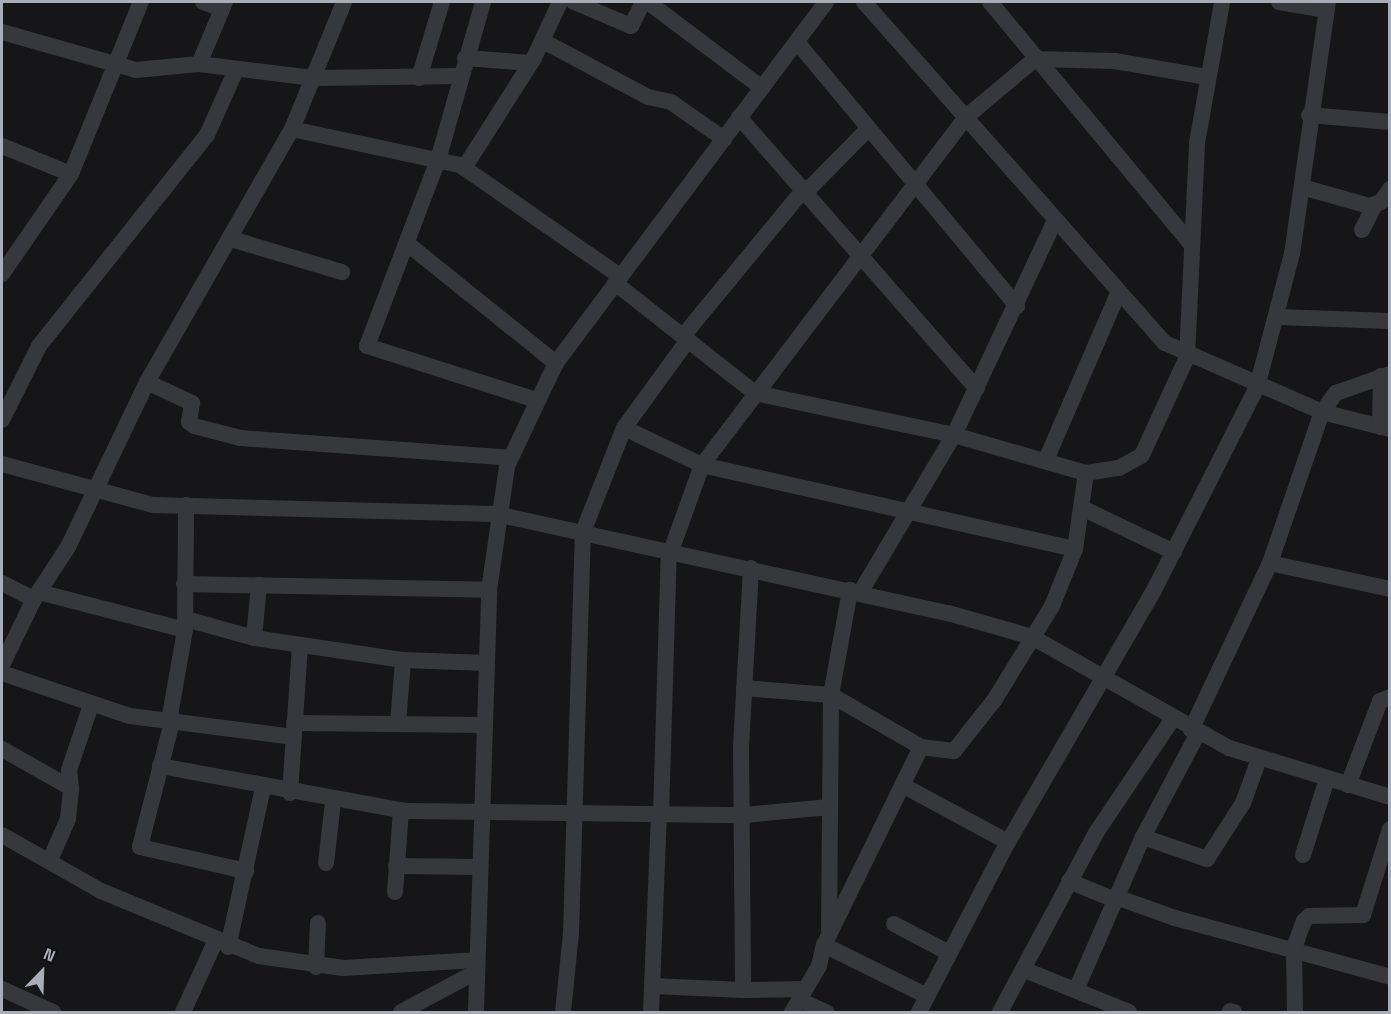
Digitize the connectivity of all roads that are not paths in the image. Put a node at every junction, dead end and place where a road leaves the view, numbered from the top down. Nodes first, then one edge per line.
1 (203, 2) edge
2 (344, 2) edge
3 (442, 2) edge
4 (483, 2) edge
5 (560, 2) edge
6 (574, 2) edge
7 (643, 2) edge
8 (648, 2) edge
9 (826, 2) edge
10 (864, 2) edge
11 (990, 2) edge
12 (1222, 2) edge
13 (1279, 2) edge
14 (135, 4) edge
15 (223, 5) edge
16 (1327, 6) edge
17 (2, 32) edge
18 (543, 41) junction
19 (797, 42) junction
20 (465, 58) junction
21 (1035, 59) junction
22 (531, 63) junction
23 (199, 64) junction
24 (118, 65) junction
25 (236, 70) junction
26 (461, 76) junction
27 (1206, 77) junction
28 (313, 78) junction
29 (419, 78) junction
30 (762, 88) junction
31 (1309, 115) junction
32 (739, 117) junction
33 (966, 117) junction
34 (1389, 122) edge
35 (292, 129) junction
36 (868, 129) junction
37 (724, 139) junction
38 (2, 146) edge
39 (438, 160) junction
40 (465, 168) junction
41 (71, 174) junction
42 (912, 182) junction
43 (1302, 187) junction
44 (1389, 189) edge
45 (806, 190) junction
46 (1375, 204) junction
47 (1055, 220) junction
48 (1362, 230) dead end
49 (231, 239) junction
50 (410, 245) junction
51 (1192, 245) junction
52 (859, 254) junction
53 (5, 264) edge
54 (342, 272) dead end
55 (617, 280) junction
56 (1119, 294) junction
57 (1017, 306) junction
58 (1279, 317) junction
59 (1389, 321) edge
60 (686, 338) junction
61 (1187, 357) junction
62 (556, 363) junction
63 (1385, 375) edge
64 (147, 382) junction
65 (1257, 387) junction
66 (977, 389) junction
67 (755, 393) junction
68 (536, 400) junction
69 (1322, 412) junction
70 (2, 420) edge
71 (624, 428) junction
72 (1385, 428) edge
73 (954, 435) junction
74 (510, 458) junction
75 (1046, 460) junction
76 (2, 464) edge
77 (702, 465) junction
78 (1086, 473) junction
79 (91, 492) junction
80 (186, 505) junction
81 (1082, 508) junction
82 (496, 514) junction
83 (908, 515) junction
84 (583, 532) junction
85 (1075, 549) junction
86 (670, 550) junction
87 (1174, 552) junction
88 (1270, 563) junction
89 (751, 568) junction
90 (2, 583) edge
91 (184, 584) junction
92 (259, 585) junction
93 (1389, 589) edge
94 (489, 590) junction
95 (855, 592) junction
96 (37, 596) junction
97 (186, 625) junction
98 (1032, 637) junction
99 (254, 638) junction
100 (300, 646) junction
101 (403, 660) junction
102 (487, 663) junction
103 (2, 665) edge
104 (2, 673) edge
105 (1103, 680) junction
106 (744, 688) junction
107 (831, 694) junction
108 (1389, 697) edge
109 (91, 705) junction
110 (1172, 720) junction
111 (171, 722) junction
112 (398, 724) junction
113 (484, 725) junction
114 (294, 730) junction
115 (1194, 732) junction
116 (921, 747) junction
117 (2, 749) edge
118 (1259, 759) junction
119 (160, 766) junction
120 (1327, 779) junction
121 (902, 785) junction
122 (1348, 785) junction
123 (71, 788) junction
124 (263, 788) junction
125 (290, 793) junction
126 (1389, 797) edge
127 (333, 802) junction
128 (830, 807) junction
129 (401, 810) junction
130 (483, 813) junction
131 (572, 814) junction
132 (660, 815) junction
133 (744, 815) junction
134 (1389, 829) edge
135 (2, 835) edge
136 (1143, 837) junction
137 (1008, 842) junction
138 (1304, 855) dead end
139 (50, 860) junction
140 (326, 863) dead end
141 (396, 866) junction
142 (480, 867) junction
143 (246, 871) junction
144 (1069, 881) junction
145 (395, 892) dead end
146 (1115, 898) junction
147 (318, 923) dead end
148 (894, 924) dead end
149 (826, 938) junction
150 (222, 944) junction
151 (1294, 948) junction
152 (949, 953) junction
153 (476, 966) junction
154 (316, 967) junction
155 (1025, 970) junction
156 (1389, 977) edge
157 (652, 986) junction
158 (2, 989) edge
159 (743, 990) junction
160 (1076, 990) junction
161 (927, 996) junction
162 (799, 1001) edge
163 (1095, 1006) edge
164 (53, 1012) edge
165 (183, 1012) edge
166 (401, 1012) edge
167 (476, 1012) edge
168 (563, 1012) edge
169 (651, 1012) edge
170 (826, 1012) edge
171 (919, 1012) edge
172 (1000, 1012) edge
173 (1129, 1012) edge
174 (1295, 1012) edge

1 - 15 street
2 - 28 street
3 - 29 street
4 - 20 street
5 - 18 street
6 - 7 street
8 - 30 street
9 - 19 street
10 - 33 street
11 - 21 street
12 - 27 street
13 - 16 street
14 - 24 street
15 - 23 street
16 - 31 street
17 - 24 street
18 - 22 street
18 - 37 street
19 - 30 street
19 - 36 street
20 - 22 street
20 - 26 street
21 - 27 street
21 - 33 street
21 - 51 street
22 - 40 street
23 - 24 street
23 - 25 street
24 - 41 street
25 - 28 street
25 - 70 street
26 - 29 street
26 - 39 street
27 - 51 street
28 - 29 street
28 - 35 street
30 - 32 street
31 - 34 street
31 - 43 street
32 - 37 street
32 - 45 street
33 - 42 street
33 - 47 street
35 - 39 street
35 - 49 street
36 - 42 street
36 - 45 street
37 - 55 street
38 - 41 street
39 - 40 street
39 - 50 street
40 - 55 street
41 - 53 street
42 - 52 street
42 - 57 street
43 - 46 street
43 - 58 street
44 - 46 street
45 - 52 street
45 - 60 street
46 - 48 street
47 - 56 street
47 - 57 street
49 - 54 street
49 - 64 street
50 - 62 street
50 - 68 street
51 - 61 street
52 - 66 street
52 - 67 street
55 - 60 street
55 - 62 street
56 - 61 street
56 - 75 street
57 - 66 street
58 - 59 street
58 - 65 street
60 - 67 street
60 - 71 street
61 - 65 street
61 - 78 street
62 - 68 street
63 - 69 street
63 - 72 street
64 - 74 street
64 - 79 street
65 - 69 street
65 - 87 street
66 - 73 street
67 - 73 street
67 - 77 street
68 - 74 street
69 - 72 street
69 - 88 street
71 - 77 street
71 - 84 street
73 - 75 street
73 - 83 street
74 - 82 street
75 - 78 street
76 - 79 street
77 - 83 street
77 - 86 street
78 - 81 street
79 - 80 street
79 - 96 street
80 - 82 street
80 - 91 street
81 - 85 street
81 - 87 street
82 - 84 street
82 - 94 street
83 - 85 street
83 - 95 street
84 - 86 street
84 - 131 street
85 - 98 street
86 - 89 street
86 - 132 street
87 - 105 street
88 - 93 street
88 - 115 street
89 - 95 street
89 - 106 street
90 - 96 street
91 - 92 street
91 - 97 street
92 - 94 street
92 - 99 street
94 - 102 street
95 - 98 street
95 - 107 street
96 - 97 street
96 - 103 street
97 - 99 street
97 - 111 street
98 - 105 street
98 - 116 street
99 - 100 street
100 - 101 street
100 - 114 street
101 - 102 street
101 - 112 street
102 - 113 street
104 - 109 street
105 - 110 street
105 - 137 street
106 - 107 street
106 - 133 street
107 - 116 street
107 - 128 street
108 - 122 street
109 - 111 street
109 - 123 street
110 - 115 street
110 - 144 street
111 - 114 street
111 - 119 street
112 - 113 street
112 - 114 street
113 - 130 street
114 - 125 street
115 - 118 street
115 - 136 street
116 - 121 street
117 - 123 street
118 - 120 street
118 - 136 street
119 - 124 street
119 - 143 street
120 - 122 street
120 - 138 street
121 - 137 street
121 - 149 street
122 - 126 street
123 - 139 street
124 - 125 street
124 - 143 street
125 - 127 street
127 - 129 street
127 - 140 street
128 - 133 street
128 - 149 street
129 - 130 street
129 - 141 street
130 - 131 street
130 - 142 street
131 - 132 street
131 - 168 street
132 - 133 street
132 - 157 street
133 - 159 street
134 - 151 street
135 - 139 street
136 - 146 street
137 - 152 street
139 - 150 street
141 - 142 street
141 - 145 street
142 - 153 street
143 - 150 street
144 - 146 street
144 - 155 street
146 - 151 street
146 - 160 street
147 - 154 street
148 - 152 street
149 - 161 street
149 - 162 street
150 - 154 street
150 - 165 street
151 - 156 street
151 - 174 street
152 - 161 street
153 - 154 street
153 - 166 street
153 - 167 street
155 - 160 street
155 - 172 street
157 - 159 street
157 - 169 street
158 - 164 street
159 - 162 street
160 - 163 street
161 - 171 street
162 - 170 street
163 - 173 street

